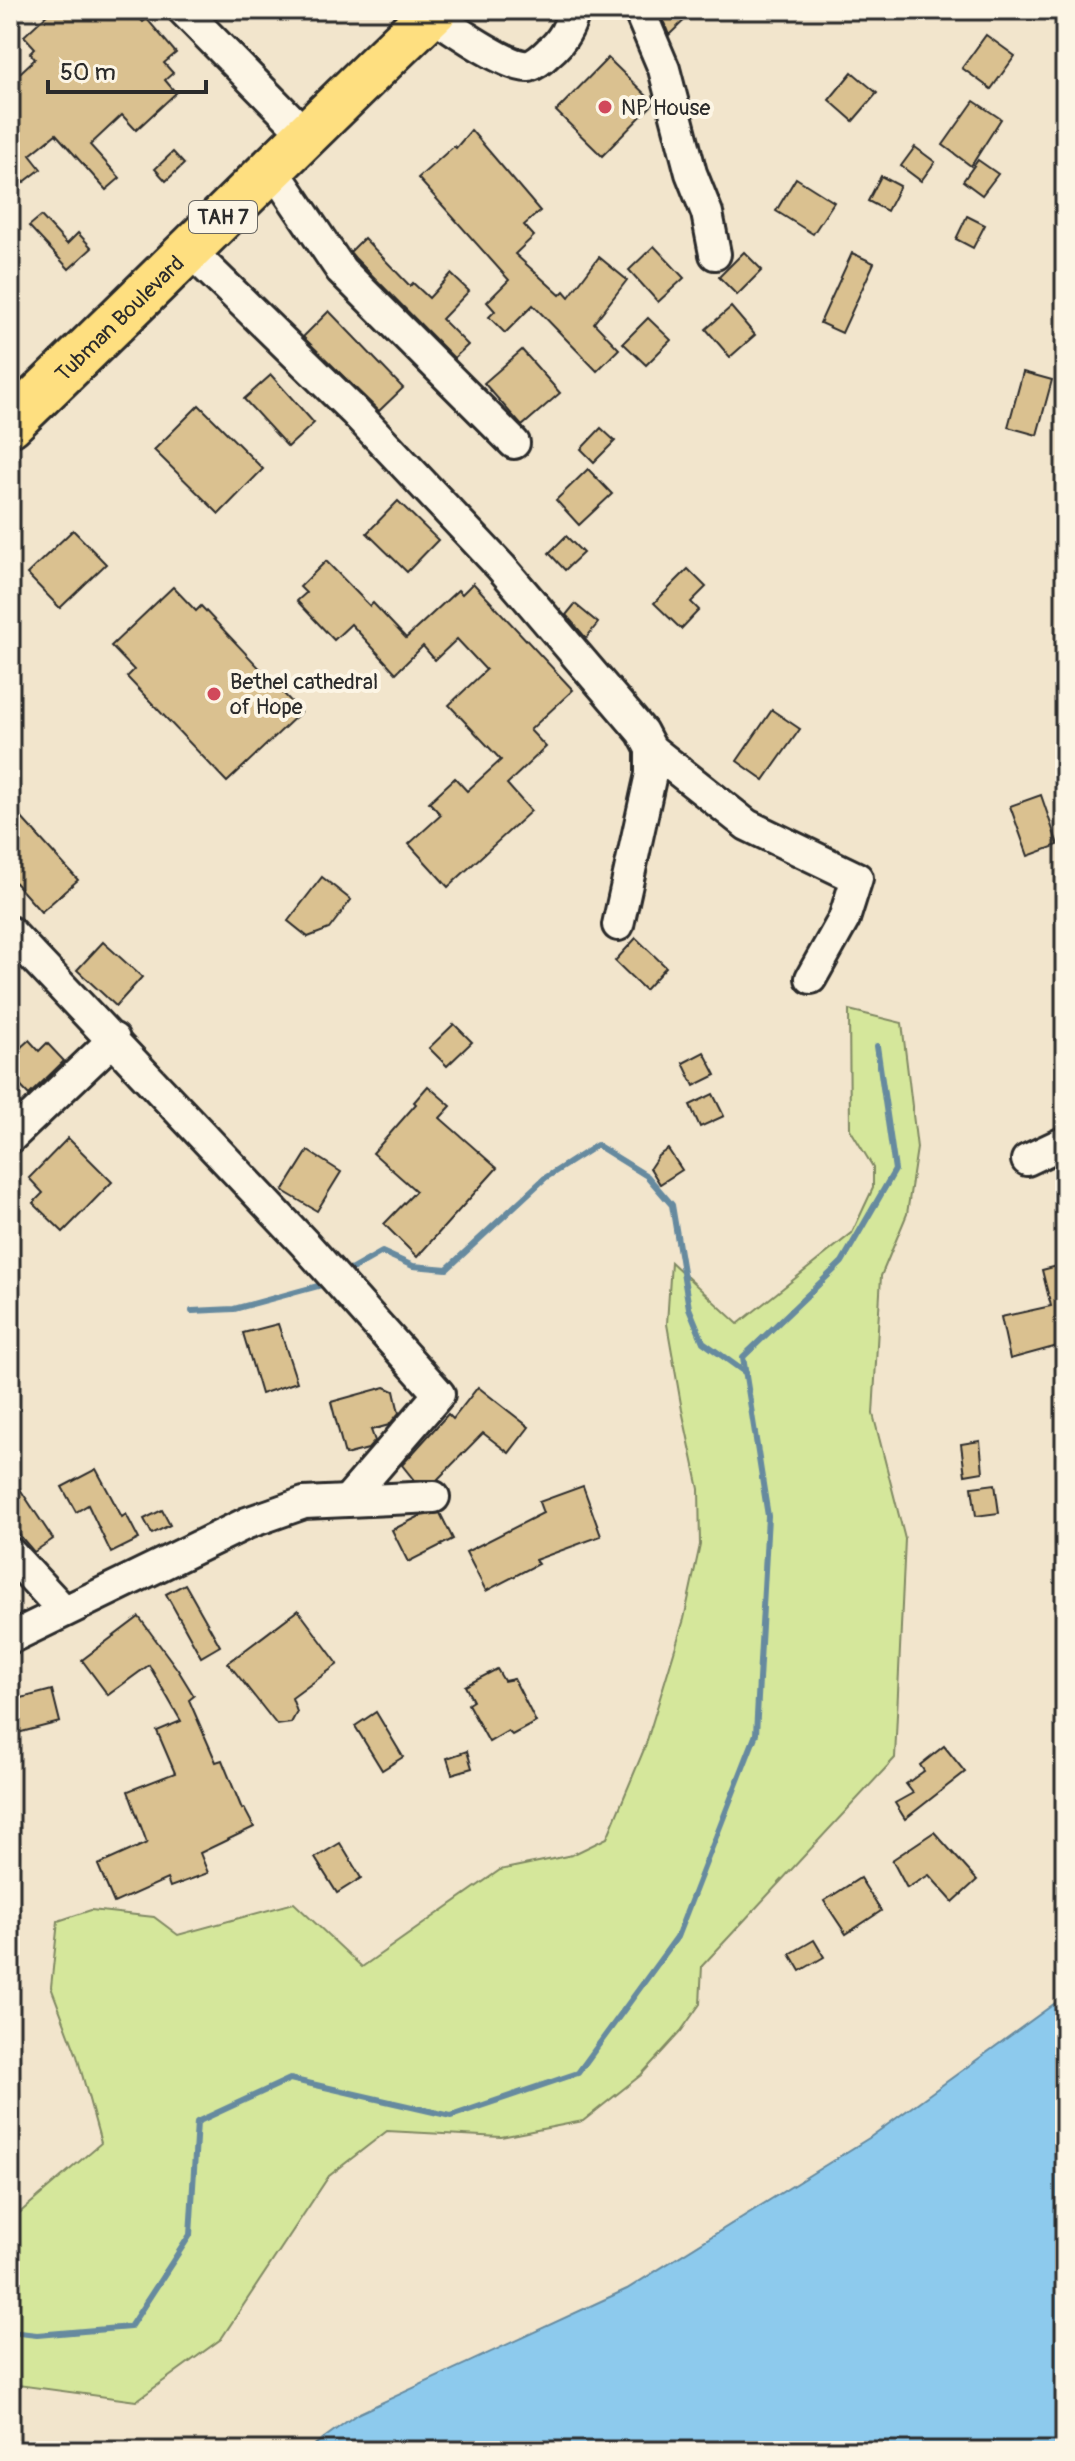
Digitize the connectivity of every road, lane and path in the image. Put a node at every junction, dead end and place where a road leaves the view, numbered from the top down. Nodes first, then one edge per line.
1 (183, 10) edge
2 (574, 10) edge
3 (639, 10) edge
4 (433, 12) edge
5 (305, 134) junction
6 (272, 168) junction
7 (190, 251) junction
8 (715, 254) dead end
9 (10, 424) edge
10 (514, 443) dead end
11 (651, 749) junction
12 (618, 925) dead end
13 (10, 932) edge
14 (811, 978) dead end
15 (114, 1039) junction
16 (10, 1138) edge
17 (1065, 1142) edge
18 (1027, 1160) dead end
19 (434, 1497) dead end
20 (347, 1501) junction
21 (10, 1553) edge
22 (64, 1611) junction
23 (10, 1638) edge

1 - 5 street
2 - 4 street
3 - 8 street
4 - 5 highway, Tubman Boulevard / TAH 7
5 - 6 highway, Tubman Boulevard / TAH 7
6 - 7 highway, Tubman Boulevard / TAH 7
6 - 10 street
7 - 9 highway, Tubman Boulevard / TAH 7
7 - 11 street
11 - 12 street
11 - 14 street
13 - 15 street
15 - 16 street
15 - 20 street
17 - 18 street
19 - 20 street
20 - 22 street
21 - 22 street
22 - 23 street

